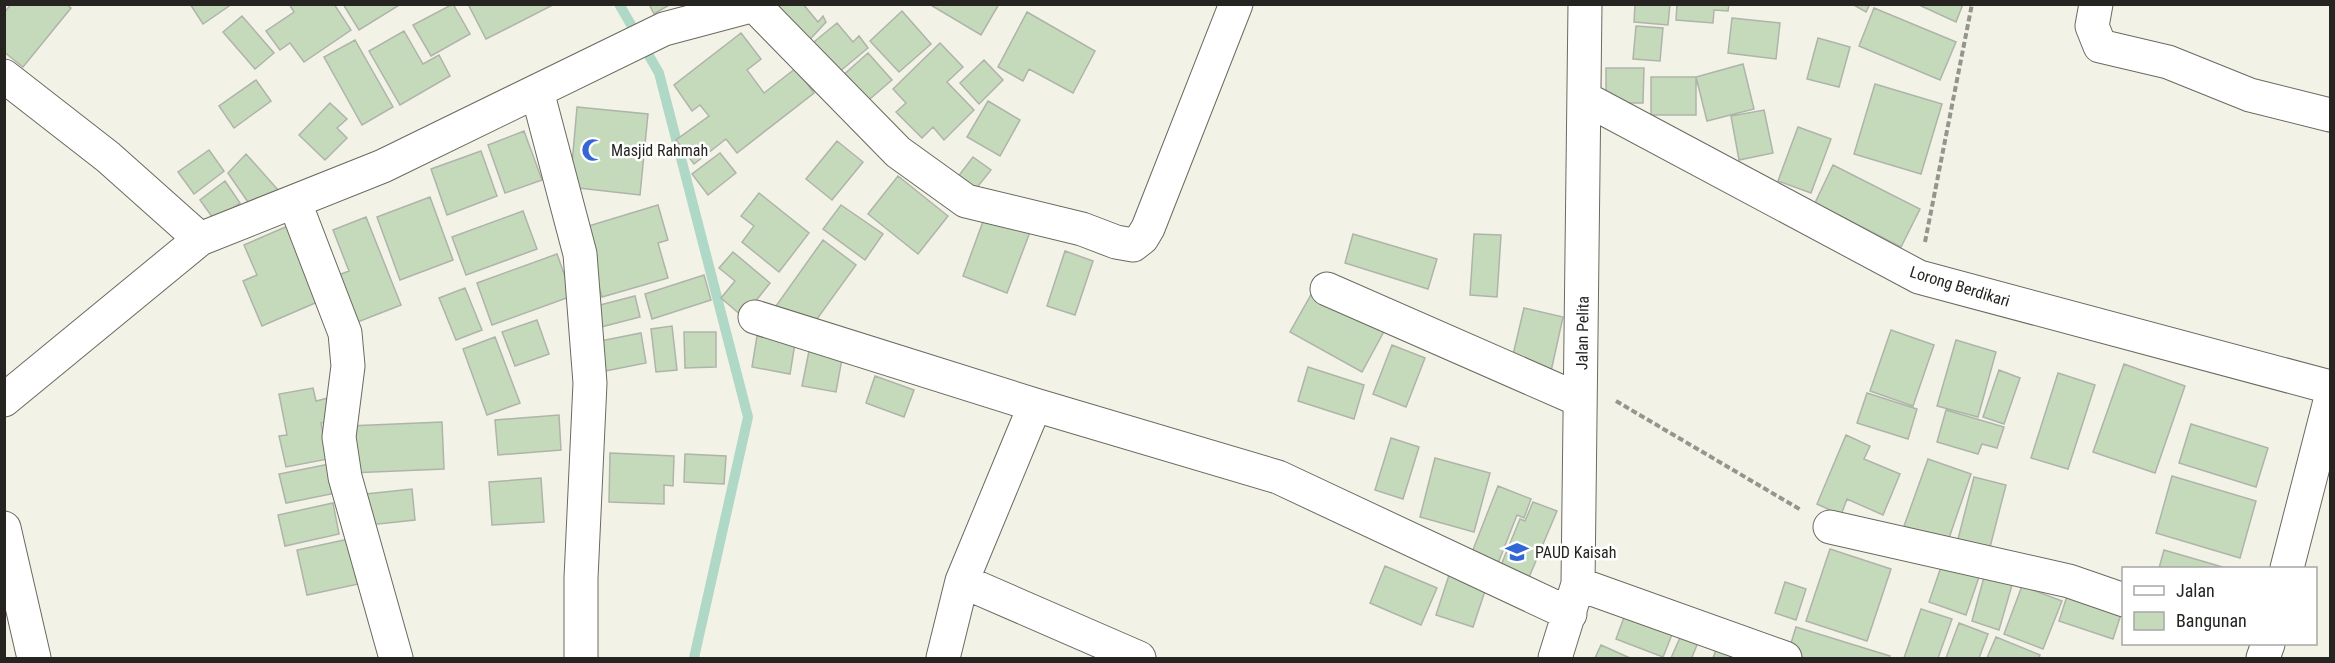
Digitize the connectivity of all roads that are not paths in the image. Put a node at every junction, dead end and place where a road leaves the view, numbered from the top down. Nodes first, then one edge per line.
1 (1236, 4) edge
2 (1585, 4) edge
3 (2096, 4) edge
4 (756, 5) edge
5 (4, 76) edge
6 (537, 91) junction
7 (1586, 99) junction
8 (2331, 115) edge
9 (295, 203) junction
10 (200, 239) junction
11 (1327, 290) dead end
12 (754, 317) dead end
13 (2331, 387) edge
14 (1581, 390) junction
15 (4, 400) edge
16 (2331, 400) edge
17 (1035, 405) junction
18 (1830, 527) road end
19 (4, 528) edge
20 (2287, 567) edge
21 (962, 580) junction
22 (1574, 599) junction
23 (2122, 599) edge
24 (34, 658) edge
25 (396, 658) edge
26 (580, 658) edge
27 (943, 658) edge
28 (1139, 658) edge
29 (1555, 658) edge
30 (1785, 658) edge

1 - 4 street
2 - 7 street, Jalan Pelita
3 - 8 street
4 - 6 street
5 - 10 street
6 - 9 street
6 - 26 street
7 - 13 street, Lorong Berdikari
7 - 14 street, Jalan Pelita
9 - 10 street
9 - 25 street
10 - 15 street
11 - 14 street
12 - 17 street
14 - 22 street, Jalan Pelita
16 - 20 street
17 - 21 street
17 - 22 street
18 - 23 street
19 - 24 street
21 - 27 street
21 - 28 street
22 - 29 street, Jalan Pelita
22 - 30 street

